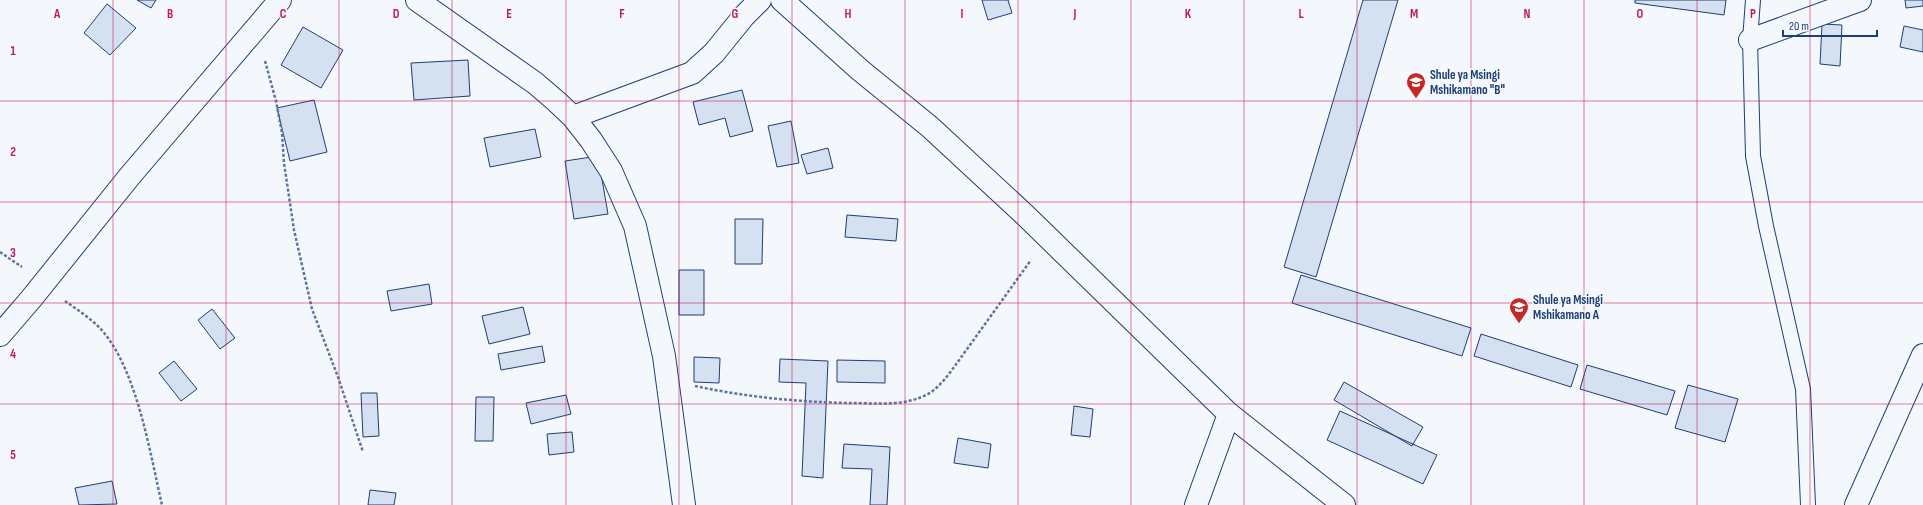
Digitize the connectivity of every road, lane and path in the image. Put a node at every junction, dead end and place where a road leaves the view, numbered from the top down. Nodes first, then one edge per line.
1 (280, 0) edge
2 (417, 0) edge
3 (760, 0) edge
4 (782, 0) edge
5 (1753, 0) edge
6 (1860, 0) edge
7 (253, 31) junction
8 (1750, 40) junction
9 (573, 117) junction
10 (1047, 238) junction
11 (42, 285) junction
12 (0, 335) edge
13 (1923, 356) edge
14 (667, 380) junction
15 (1229, 414) junction
16 (364, 452) dead end
17 (162, 505) edge
18 (684, 505) edge
19 (1196, 505) edge
20 (1344, 505) edge
21 (1808, 505) edge
22 (1856, 505) edge

1 - 7 street
2 - 9 street
3 - 9 street
4 - 10 street
5 - 8 lane
6 - 8 street
7 - 11 street
7 - 16 path
8 - 21 lane
9 - 14 street
10 - 14 path
10 - 15 street
11 - 12 street
11 - 17 path
13 - 22 street
14 - 18 street
15 - 19 street
15 - 20 street

